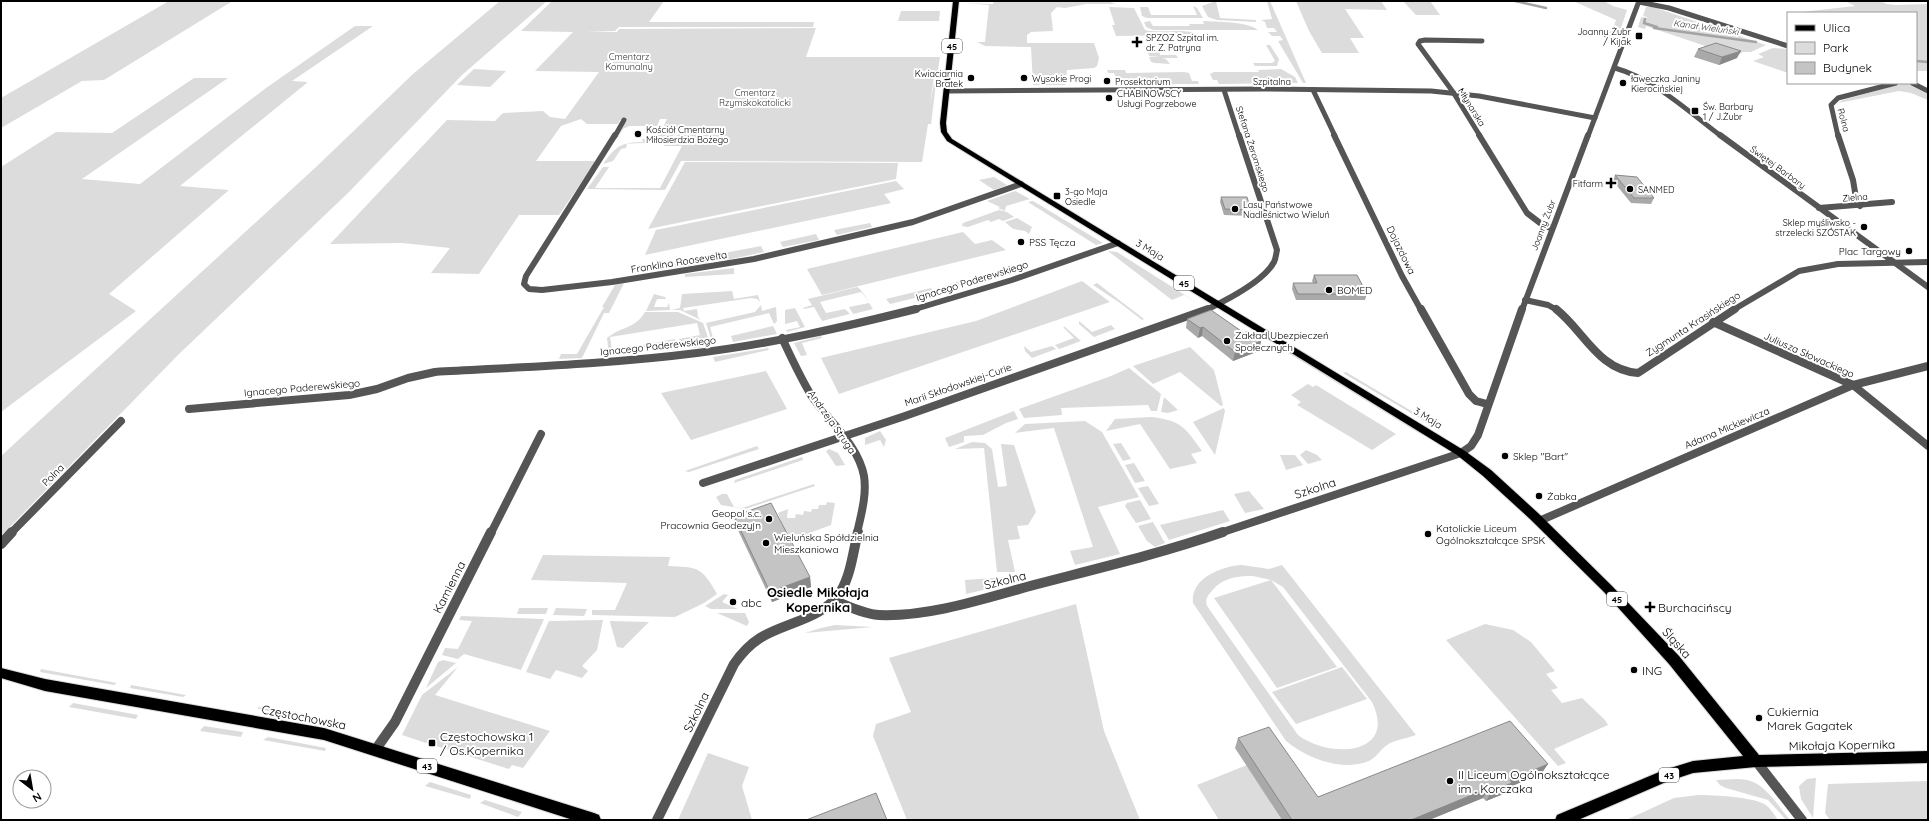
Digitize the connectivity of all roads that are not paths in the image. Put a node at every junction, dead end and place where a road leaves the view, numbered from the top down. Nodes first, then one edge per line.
1 (956, 1) edge
2 (1639, 2) edge
3 (1482, 41) dead end
4 (1787, 46) edge
5 (1615, 68) junction
6 (1892, 84) edge
7 (1914, 84) edge
8 (1224, 90) junction
9 (1313, 90) junction
10 (947, 91) junction
11 (1928, 91) edge
12 (1453, 92) junction
13 (1595, 118) junction
14 (624, 120) dead end
15 (1021, 184) junction
16 (1892, 202) dead end
17 (1860, 206) junction
18 (1819, 208) junction
19 (1552, 228) junction
20 (1118, 243) junction
21 (1894, 262) junction
22 (1928, 262) edge
23 (1928, 287) edge
24 (1525, 300) junction
25 (1219, 304) junction
26 (1713, 322) junction
27 (782, 338) junction
28 (1928, 366) edge
29 (1854, 386) junction
30 (1487, 404) junction
31 (189, 409) dead end
32 (121, 422) dead end
33 (541, 434) dead end
34 (842, 436) junction
35 (1928, 446) edge
36 (1461, 452) junction
37 (703, 483) dead end
38 (1539, 521) junction
39 (1, 544) edge
40 (834, 600) junction
41 (1, 673) edge
42 (376, 749) junction
43 (1928, 758) edge
44 (1756, 761) junction
45 (594, 820) edge
46 (657, 820) edge
47 (1562, 820) edge
48 (1802, 820) edge

1 - 10 main road, 3 Maja / 45
2 - 4 street
2 - 5 street, Joanny Żubr
3 - 12 street, Młynarska
5 - 13 street, Joanny Żubr
5 - 18 street, Świętej Barbary
6 - 17 street, Rolna
7 - 11 street
8 - 9 street, Szpitalna
8 - 10 street, Szpitalna
8 - 25 street, Stefana Żeromskiego
9 - 12 street, Szpitalna
9 - 30 street, Dojazdowa
10 - 15 main road, 3 Maja / 45
12 - 13 street, Szpitalna
12 - 19 street, Młynarska
13 - 19 street, Joanny Żubr
14 - 15 street, Franklina Roosevelta
15 - 20 main road, 3 Maja / 45
16 - 17 street, Zielna
17 - 18 street, Zielna
18 - 21 street, Świętej Barbary
19 - 24 street, Joanny Żubr
20 - 25 main road, 3 Maja / 45
20 - 27 street, Ignacego Paderewskiego
21 - 22 street, Zygmunta Krasińskiego
21 - 23 street, Świętej Barbary
21 - 26 street, Zygmunta Krasińskiego
24 - 26 street, Zygmunta Krasińskiego
24 - 30 street, Joanny Żubr
25 - 34 street, Marii Skłodowskiej-Curie
25 - 36 main road, 3 Maja / 45
26 - 29 street, Juliusza Słowackiego
27 - 31 street, Ignacego Paderewskiego
27 - 34 street, Andrzeja Struga
28 - 29 street, Adama Mickiewicza
29 - 35 street, Juliusza Słowackiego
29 - 38 street, Adama Mickiewicza
30 - 36 street, Joanny Żubr
32 - 39 street, Polna
33 - 42 street, Kamienna
34 - 37 street, Marii Skłodowskiej-Curie
34 - 40 street, Andrzeja Struga
36 - 38 main road, Śląska / 45
36 - 40 street, Szkolna
38 - 44 main road, Śląska / 45
40 - 46 street, Szkolna
41 - 42 main road, Częstochowska / 43
42 - 45 main road, Częstochowska / 43
43 - 44 main road, Mikołaja Kopernika
44 - 47 main road, 43
44 - 48 street, Śląska

